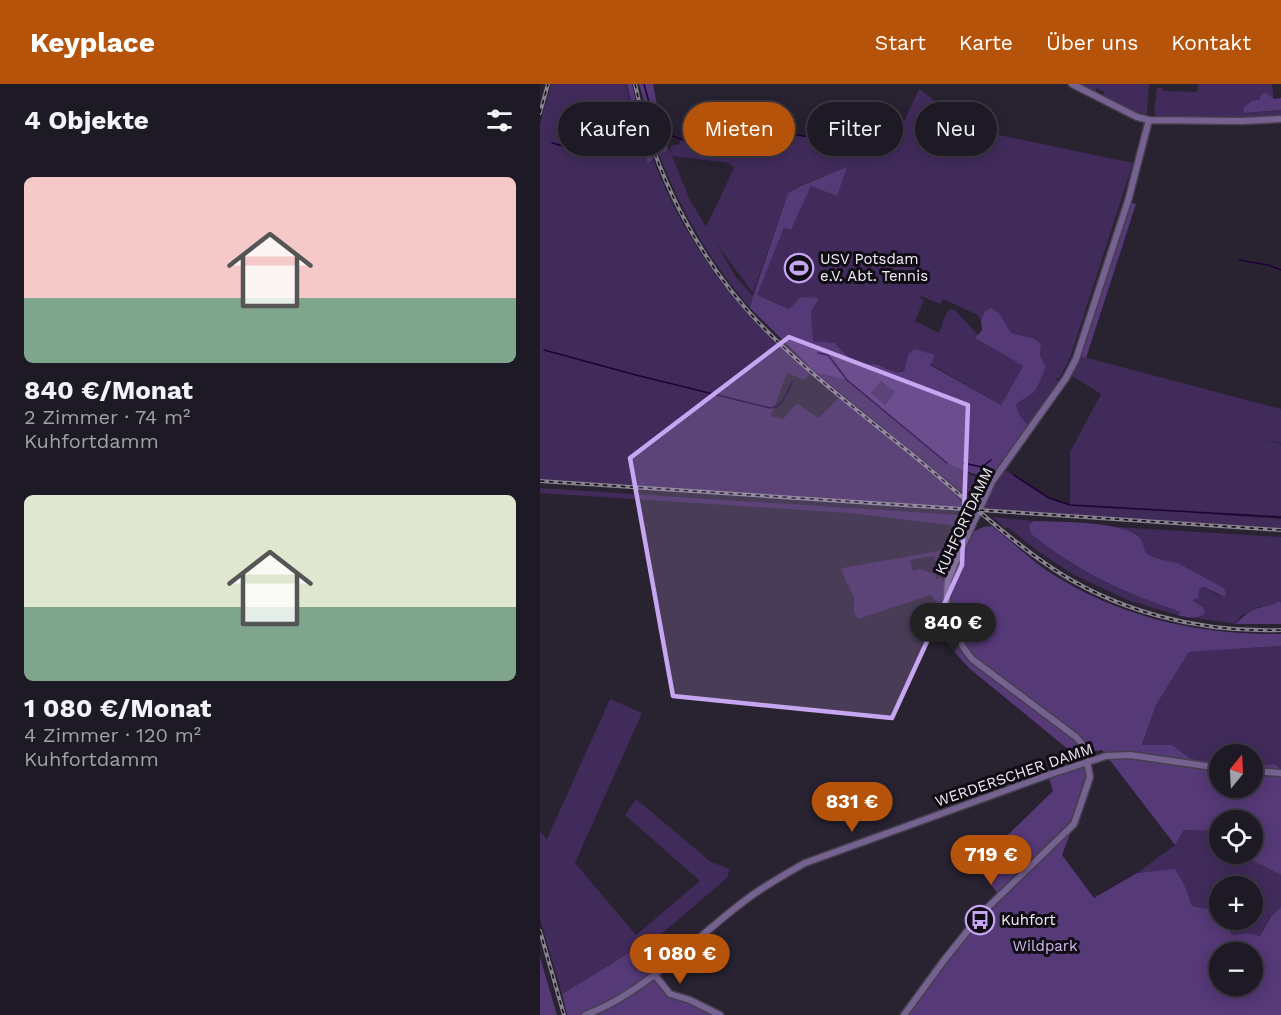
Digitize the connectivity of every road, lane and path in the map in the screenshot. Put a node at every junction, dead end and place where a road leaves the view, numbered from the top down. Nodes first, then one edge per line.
1 (1072, 84) edge
2 (1281, 119) edge
3 (1149, 120) junction
4 (1088, 761) junction
5 (1209, 766) edge
6 (1263, 772) edge
7 (1281, 773) edge
8 (654, 974) junction
9 (585, 1015) edge
10 (720, 1015) edge
11 (904, 1015) edge

1 - 3 street
2 - 3 street
3 - 4 street, KUHFORTDAMM
4 - 5 street, WERDERSCHER DAMM
4 - 8 street, WERDERSCHER DAMM
4 - 11 street
6 - 7 street
8 - 9 street, WERDERSCHER DAMM
8 - 10 street

